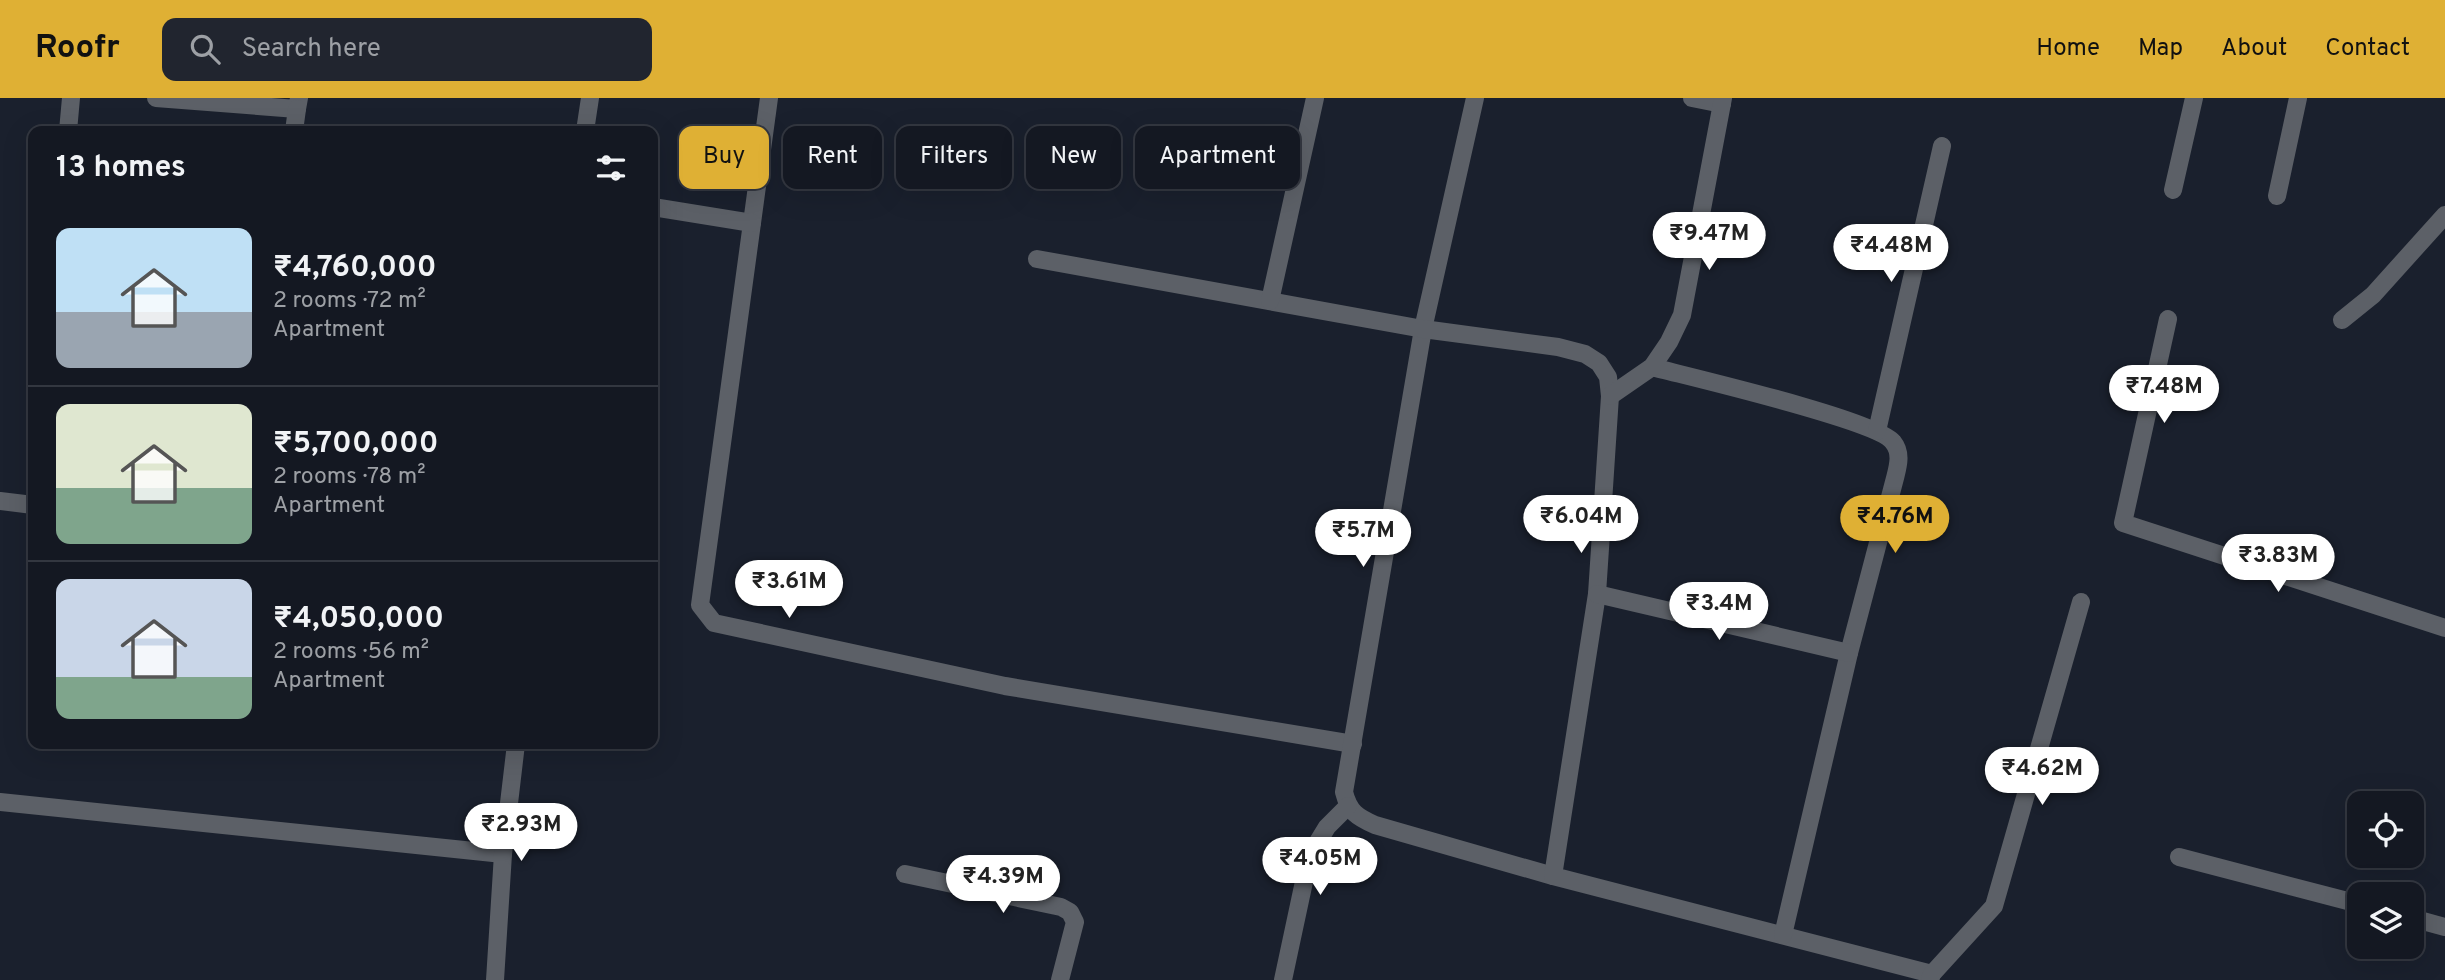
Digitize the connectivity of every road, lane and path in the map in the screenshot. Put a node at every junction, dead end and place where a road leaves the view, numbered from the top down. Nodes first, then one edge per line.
1 (71, 98) edge
2 (156, 98) edge
3 (590, 98) edge
4 (769, 98) edge
5 (1315, 98) edge
6 (1475, 98) edge
7 (1692, 98) edge
8 (2194, 98) edge
9 (2298, 98) edge
10 (1722, 101) edge
11 (298, 104) edge
12 (68, 126) edge
13 (295, 126) edge
14 (586, 126) edge
15 (1942, 146) dead end
16 (2172, 190) dead end
17 (2277, 196) dead end
18 (658, 207) edge
19 (2445, 215) edge
20 (752, 223) junction
21 (1037, 259) dead end
22 (1270, 301) junction
23 (2168, 319) dead end
24 (2343, 320) dead end
25 (1423, 329) junction
26 (1652, 367) junction
27 (1611, 396) junction
28 (1877, 431) junction
29 (0, 501) edge
30 (28, 504) edge
31 (1597, 594) junction
32 (2081, 602) dead end
33 (2445, 628) edge
34 (1849, 653) junction
35 (1353, 744) junction
36 (515, 749) edge
37 (0, 802) edge
38 (1348, 806) junction
39 (503, 854) junction
40 (2179, 857) dead end
41 (905, 874) dead end
42 (1553, 876) junction
43 (2347, 901) edge
44 (2424, 921) edge
45 (2445, 926) edge
46 (1783, 935) junction
47 (1931, 977) edge
48 (495, 980) edge
49 (1060, 980) edge
50 (1283, 980) edge

1 - 12 street
2 - 11 street
3 - 14 street
4 - 20 street
5 - 22 street
6 - 25 street
7 - 10 street
8 - 16 street
9 - 17 street
10 - 26 street
11 - 13 street
15 - 28 street
18 - 20 street
19 - 24 street
20 - 35 street
21 - 22 street
22 - 25 street
23 - 33 street
25 - 27 street
25 - 35 street
26 - 27 street
26 - 28 street
27 - 31 street
28 - 34 street
29 - 30 street
31 - 34 street
31 - 42 street
32 - 47 street
34 - 46 street
35 - 38 street
36 - 39 street
37 - 39 street
38 - 42 street
38 - 50 street
39 - 48 street
40 - 43 street
41 - 49 street
42 - 46 street
44 - 45 street
46 - 47 street

